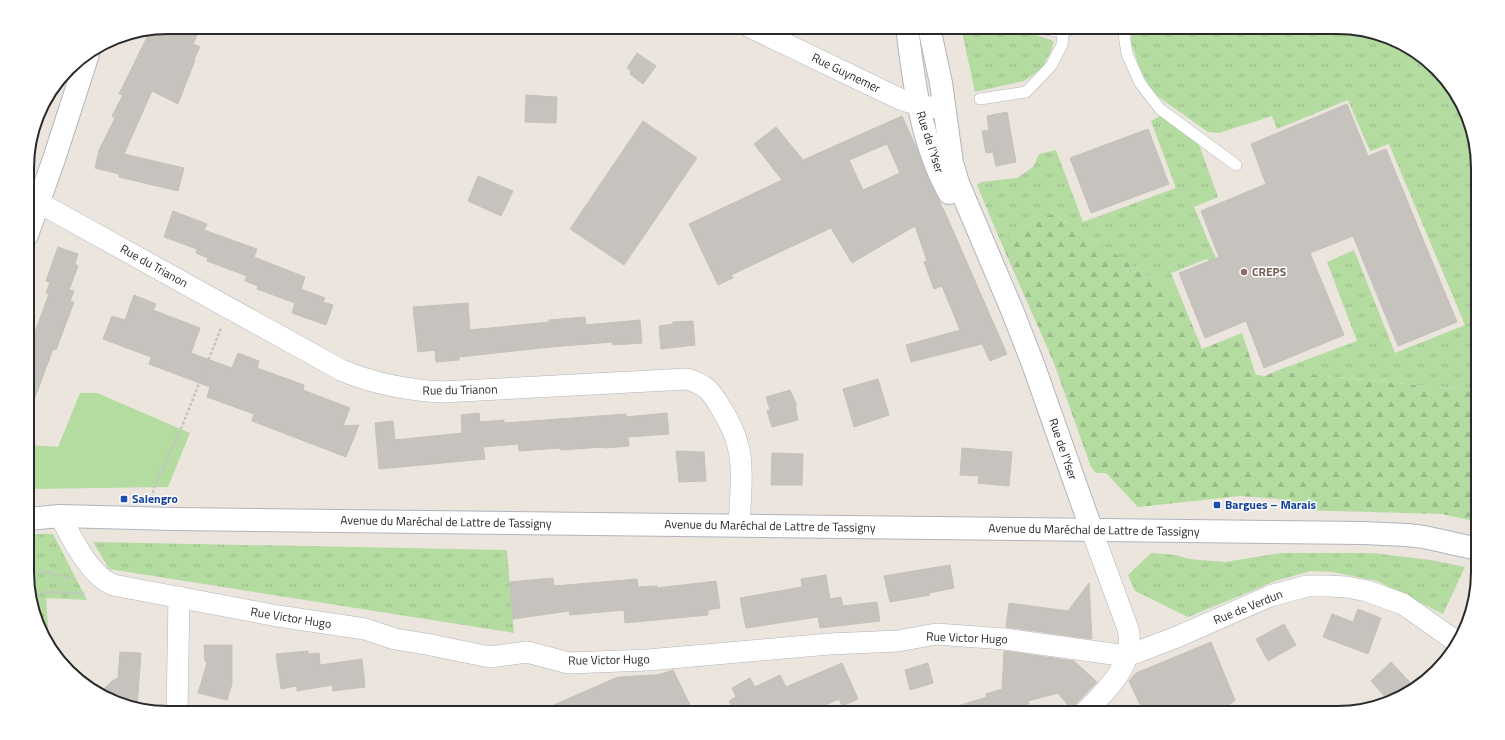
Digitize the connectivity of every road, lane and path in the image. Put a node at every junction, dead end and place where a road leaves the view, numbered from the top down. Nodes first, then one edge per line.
1 (765, 34) edge
2 (908, 34) edge
3 (931, 34) edge
4 (1062, 34) edge
5 (1124, 34) edge
6 (84, 64) edge
7 (980, 99) dead end
8 (918, 106) junction
9 (945, 108) junction
10 (1236, 165) dead end
11 (34, 195) edge
12 (34, 199) edge
13 (984, 246) junction
14 (223, 324) dead end
15 (151, 504) dead end
16 (34, 510) edge
17 (60, 516) junction
18 (34, 518) edge
19 (739, 526) junction
20 (1092, 530) junction
21 (1471, 547) edge
22 (119, 586) junction
23 (37, 596) edge
24 (179, 597) junction
25 (1452, 639) edge
26 (1127, 656) junction
27 (176, 706) edge
28 (1091, 706) edge

1 - 8 street, Rue Guynemer
2 - 8 main road, Rue de l'Yser
3 - 9 main road, Rue de l'Yser
4 - 7 lane
5 - 10 lane
6 - 11 main road
8 - 9 street, Rue Guynemer
8 - 13 main road, Rue de l'Yser
9 - 13 main road, Rue de l'Yser
12 - 19 street, Rue du Trianon
13 - 20 main road, Rue de l'Yser
14 - 15 path
16 - 17 main road, Avenue du Maréchal de Lattre de Tassigny
17 - 18 main road, Avenue du Maréchal de Lattre de Tassigny
17 - 19 main road, Avenue du Maréchal de Lattre de Tassigny
17 - 22 street, Rue Victor Hugo
19 - 20 main road, Avenue du Maréchal de Lattre de Tassigny
20 - 21 main road, Avenue du Maréchal de Lattre de Tassigny
20 - 26 street, Rue de l'Yser
22 - 23 path
22 - 24 street, Rue Victor Hugo
24 - 26 street, Rue Victor Hugo
24 - 27 street
25 - 26 street, Rue de Verdun
26 - 28 street, Rue de l'Yser

